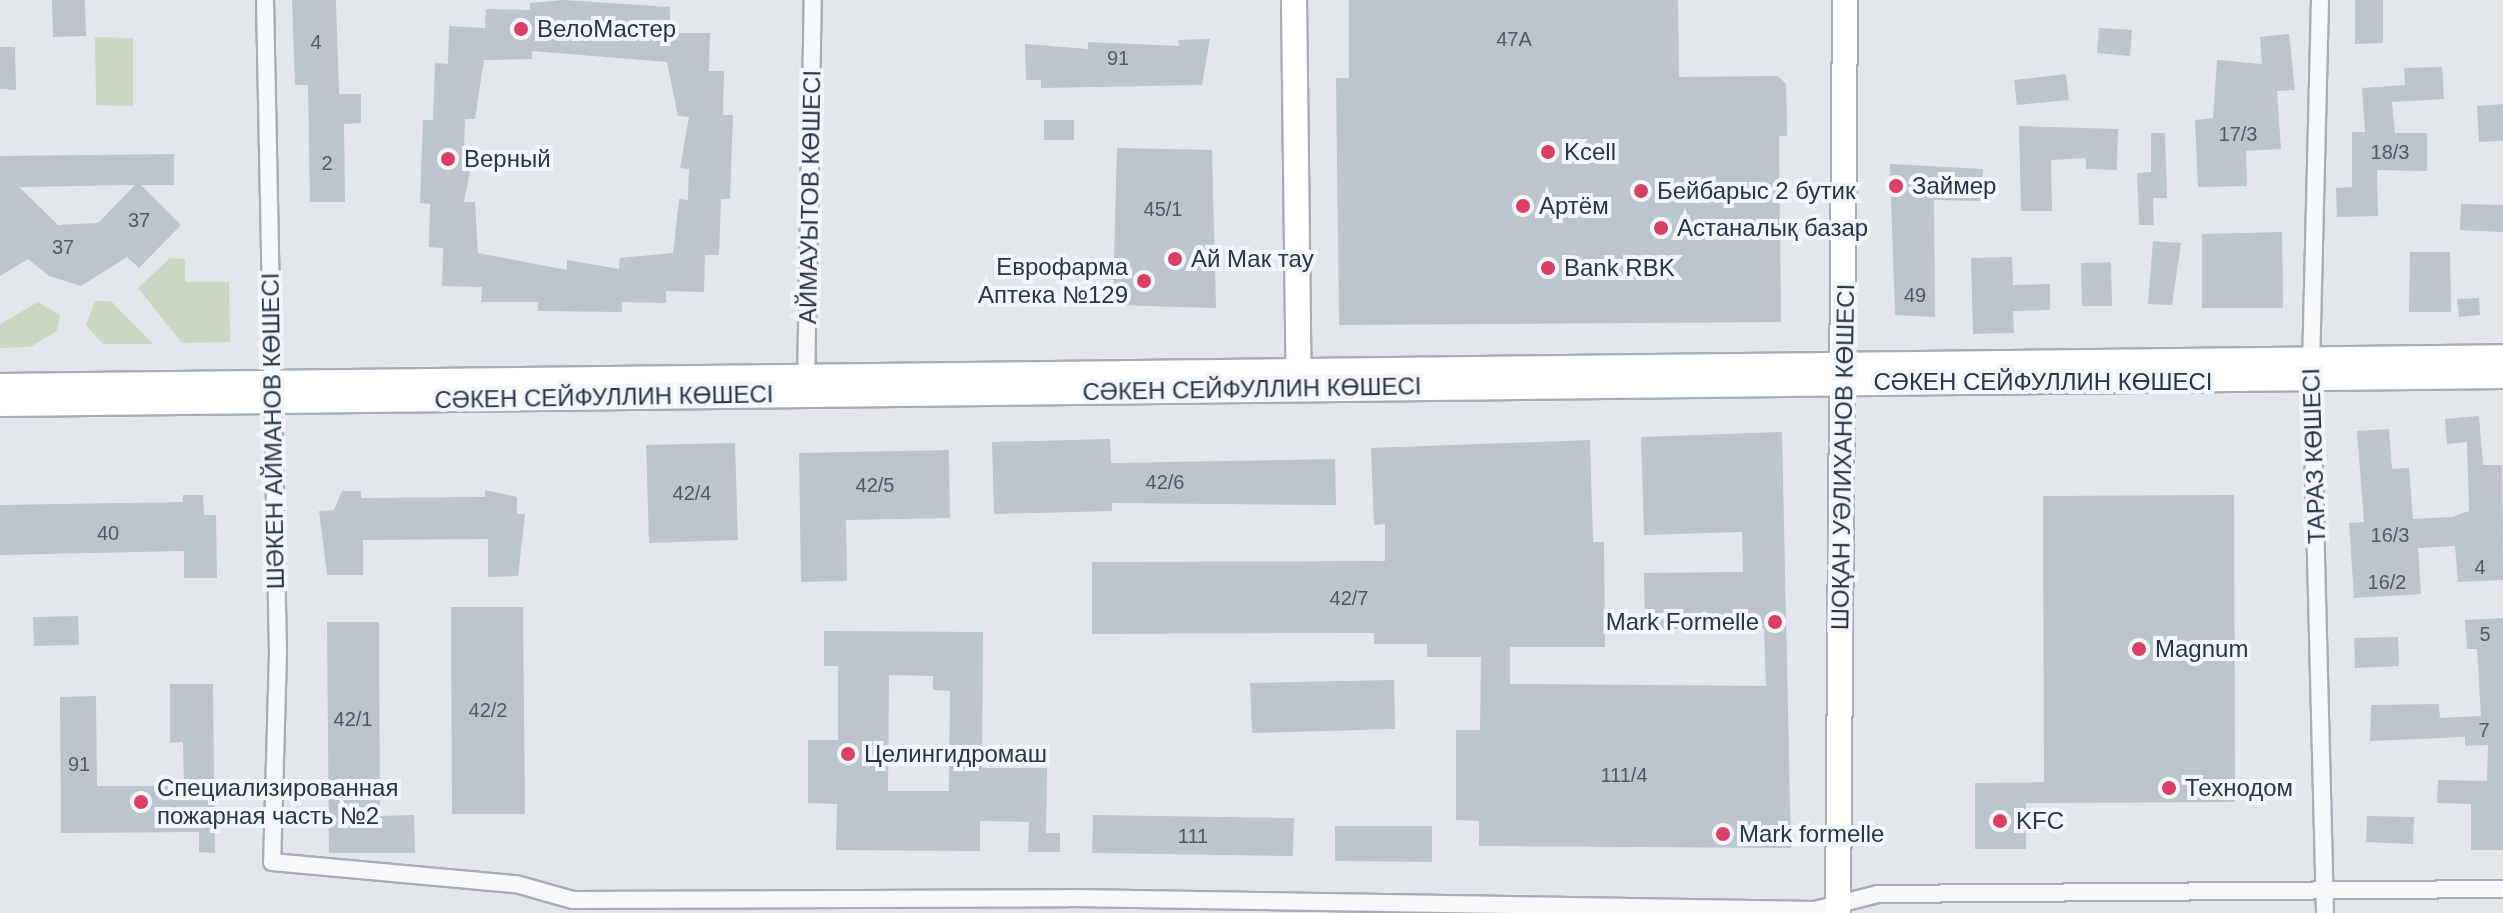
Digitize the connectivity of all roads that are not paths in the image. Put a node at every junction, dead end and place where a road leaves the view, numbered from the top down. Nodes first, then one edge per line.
1 (265, 0) edge
2 (813, 0) edge
3 (1294, 0) edge
4 (1845, 0) edge
5 (2320, 0) edge
6 (2503, 357) edge
7 (1848, 369) junction
8 (2312, 371) junction
9 (2503, 376) edge
10 (1299, 379) junction
11 (0, 386) edge
12 (806, 386) junction
13 (269, 390) junction
14 (0, 404) edge
15 (2503, 889) edge
16 (2325, 890) junction
17 (1838, 909) edge
18 (1392, 910) edge
19 (2325, 913) edge

1 - 13 street, ШӘКЕН АЙМАНОВ КӨШЕСІ
2 - 12 street, АЙМАУЫТОВ КӨШЕСІ
3 - 10 main road
4 - 7 main road, ШОҚАН УӘЛИХАНОВ КӨШЕСІ
5 - 8 street, ТАРАЗ КӨШЕСІ
6 - 8 main road, СӘКЕН СЕЙФУЛЛИН КӨШЕСІ
7 - 8 main road, СӘКЕН СЕЙФУЛЛИН КӨШЕСІ
7 - 10 main road, СӘКЕН СЕЙФУЛЛИН КӨШЕСІ
7 - 17 main road, ШОҚАН УӘЛИХАНОВ КӨШЕСІ
8 - 9 main road, СӘКЕН СЕЙФУЛЛИН КӨШЕСІ
8 - 16 street, ТАРАЗ КӨШЕСІ
10 - 12 main road, СӘКЕН СЕЙФУЛЛИН КӨШЕСІ
11 - 13 main road, СӘКЕН СЕЙФУЛЛИН КӨШЕСІ
12 - 13 main road, СӘКЕН СЕЙФУЛЛИН КӨШЕСІ
13 - 14 main road, СӘКЕН СЕЙФУЛЛИН КӨШЕСІ
13 - 18 street, ШӘКЕН АЙМАНОВ КӨШЕСІ
15 - 16 street
16 - 17 street
16 - 19 street, ТАРАЗ КӨШЕСІ
17 - 18 street

